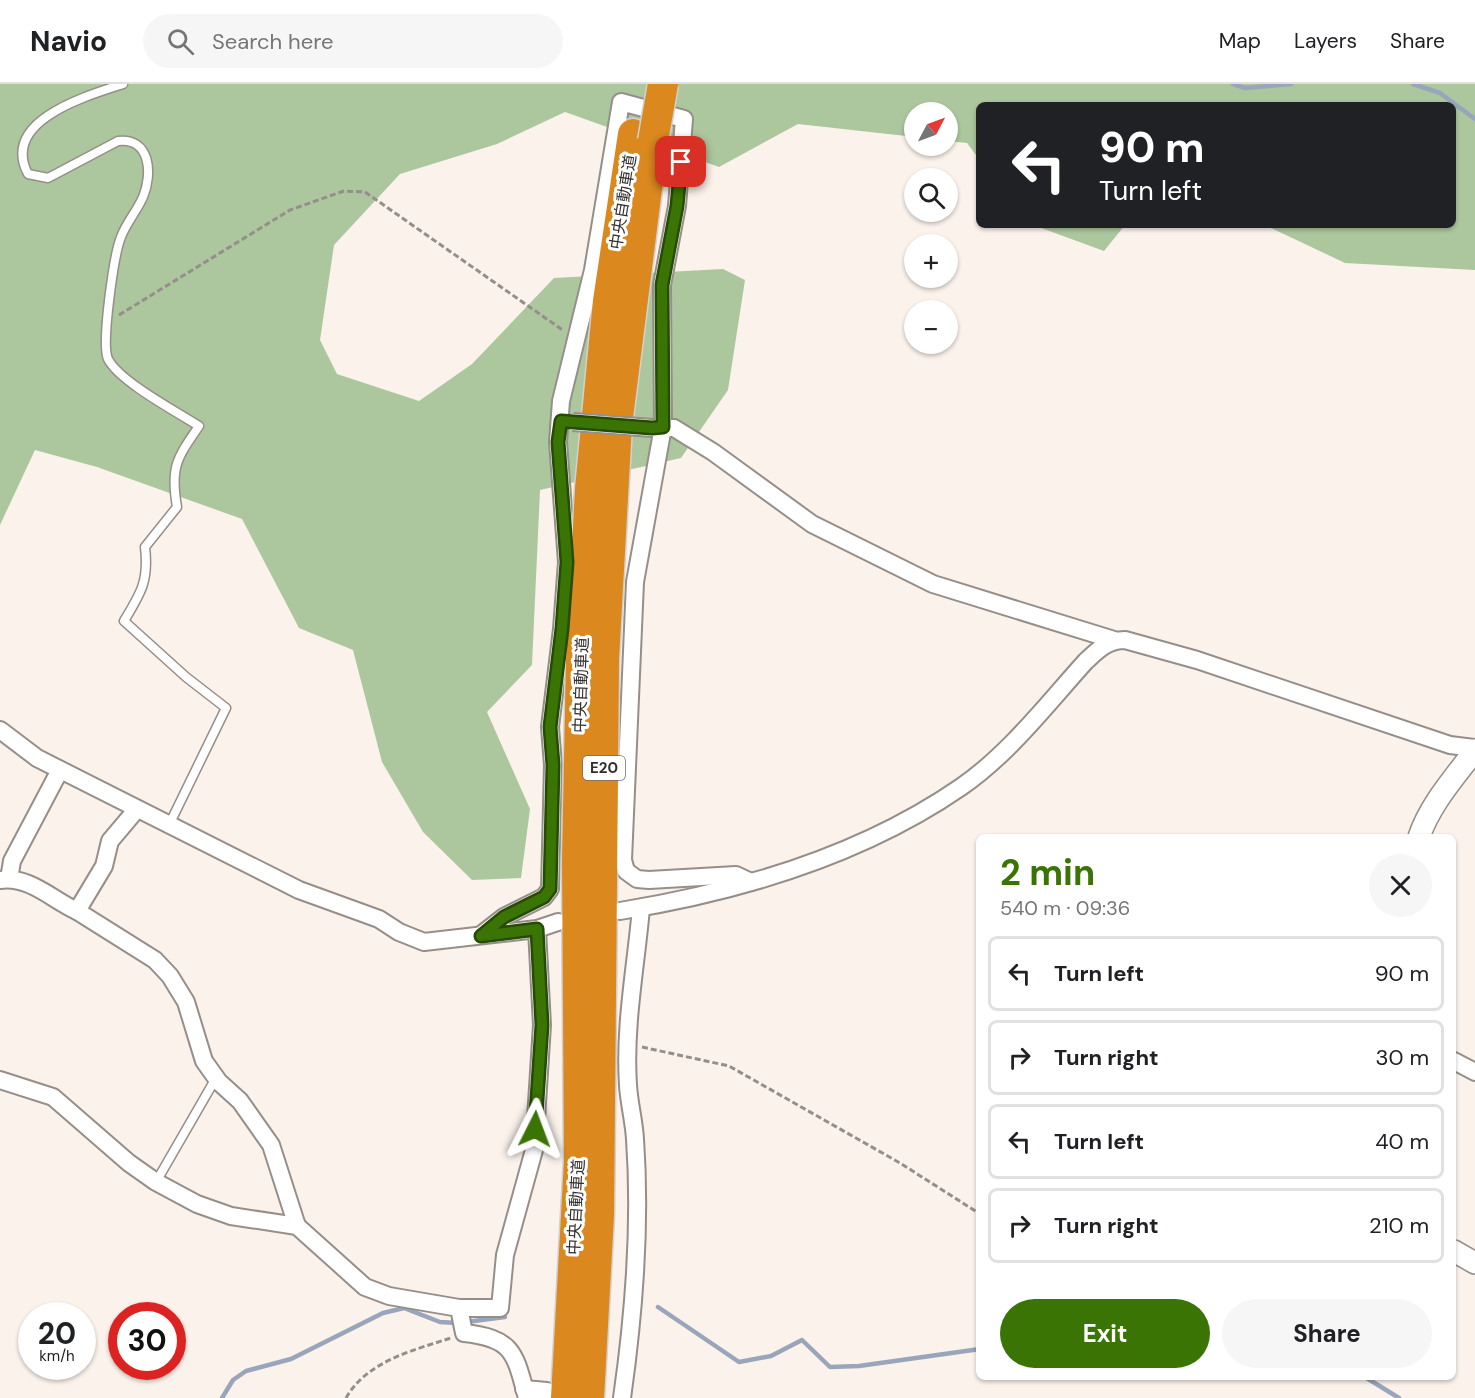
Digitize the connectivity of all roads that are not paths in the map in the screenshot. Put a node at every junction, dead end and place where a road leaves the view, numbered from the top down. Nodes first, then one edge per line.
1 (123, 84) edge
2 (642, 84) edge
3 (663, 84) edge
4 (643, 137) junction
5 (567, 421) junction
6 (657, 428) junction
7 (1114, 640) junction
8 (0, 730) edge
9 (1475, 749) edge
10 (60, 770) junction
11 (137, 808) junction
12 (169, 825) junction
13 (1420, 834) edge
14 (5, 880) edge
15 (751, 882) junction
16 (641, 908) junction
17 (77, 911) junction
18 (620, 911) dead end
19 (558, 922) dead end
20 (537, 929) junction
21 (481, 936) junction
22 (1456, 1062) edge
23 (1475, 1072) edge
24 (216, 1078) junction
25 (0, 1080) edge
26 (156, 1182) junction
27 (297, 1226) junction
28 (1456, 1252) edge
29 (1475, 1263) edge
30 (459, 1308) junction
31 (525, 1393) edge
32 (557, 1394) edge
33 (607, 1398) edge

1 - 12 lane
2 - 4 highway, 中央自動車道 / E20
3 - 4 highway, 中央自動車道 / E20, bridge
4 - 32 highway, 中央自動車道 / E20
4 - 33 highway, 中央自動車道 / E20
5 - 6 street, bridge
5 - 6 street
5 - 21 street
6 - 7 street
6 - 15 street
7 - 9 street
7 - 15 street
8 - 10 street
9 - 13 street
10 - 11 street
10 - 14 street
11 - 12 street
11 - 17 street
12 - 21 street
14 - 17 street
15 - 16 street
16 - 18 street
16 - 33 street
17 - 24 street
19 - 20 street
20 - 21 street
20 - 30 street
22 - 23 street
24 - 26 lane
24 - 27 street
25 - 26 street
26 - 27 street
27 - 30 street
28 - 29 street
30 - 31 street
31 - 32 street

